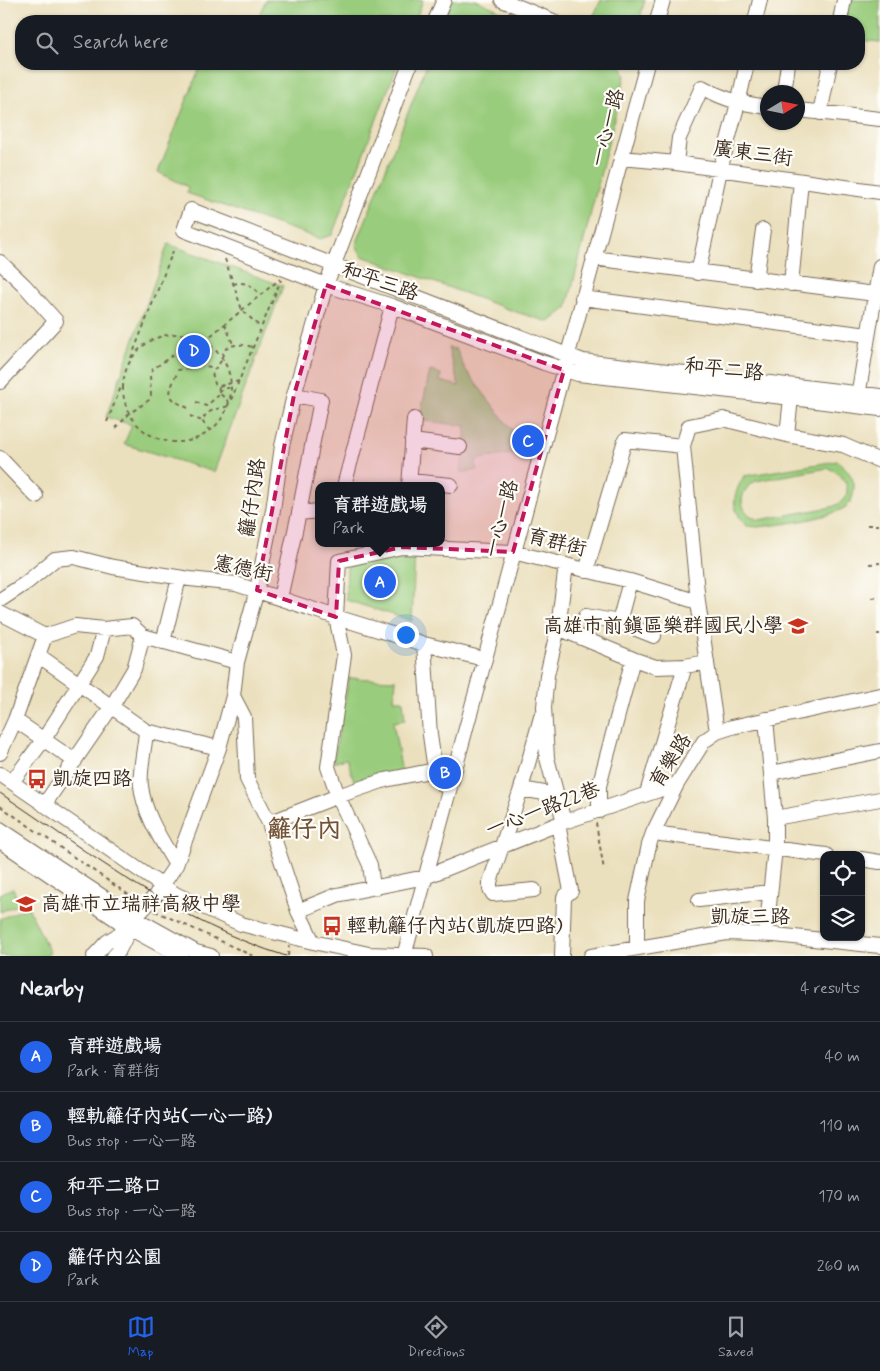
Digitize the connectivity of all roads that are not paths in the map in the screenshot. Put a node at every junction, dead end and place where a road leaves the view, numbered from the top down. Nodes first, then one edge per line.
1 (434, 0) edge
2 (444, 0) edge
3 (502, 0) edge
4 (662, 0) edge
5 (760, 0) edge
6 (844, 0) edge
7 (428, 15) edge
8 (438, 15) edge
9 (538, 15) edge
10 (658, 15) edge
11 (756, 15) edge
12 (841, 15) edge
13 (408, 70) edge
14 (645, 70) edge
15 (745, 70) edge
16 (787, 70) edge
17 (829, 70) edge
18 (785, 85) edge
19 (738, 103) junction
20 (760, 106) edge
21 (805, 111) edge
22 (820, 112) junction
23 (880, 119) edge
24 (621, 158) junction
25 (676, 163) junction
26 (720, 170) junction
27 (801, 181) junction
28 (880, 192) edge
29 (763, 230) dead end
30 (593, 258) junction
31 (0, 262) edge
32 (334, 266) junction
33 (880, 266) edge
34 (698, 273) junction
35 (756, 280) junction
36 (791, 284) junction
37 (326, 285) junction
38 (875, 294) junction
39 (582, 298) junction
40 (392, 306) junction
41 (868, 335) junction
42 (568, 355) junction
43 (564, 370) junction
44 (0, 382) edge
45 (792, 392) junction
46 (294, 395) junction
47 (880, 396) edge
48 (858, 399) junction
49 (880, 410) edge
50 (414, 418) dead end
51 (787, 435) junction
52 (412, 441) junction
53 (683, 446) junction
54 (460, 447) dead end
55 (0, 458) edge
56 (880, 461) edge
57 (345, 482) edge
58 (410, 482) edge
59 (445, 485) edge
60 (450, 485) dead end
61 (36, 496) dead end
62 (315, 511) edge
63 (299, 513) junction
64 (394, 547) edge
65 (434, 547) edge
66 (513, 552) junction
67 (566, 565) junction
68 (586, 571) junction
69 (179, 578) junction
70 (630, 582) junction
71 (257, 590) junction
72 (280, 598) junction
73 (0, 600) edge
74 (698, 602) junction
75 (0, 613) edge
76 (586, 616) dead end
77 (336, 617) junction
78 (619, 622) junction
79 (558, 628) junction
80 (104, 629) junction
81 (45, 636) junction
82 (143, 636) junction
83 (654, 636) dead end
84 (163, 642) junction
85 (424, 644) junction
86 (38, 655) junction
87 (633, 659) junction
88 (484, 660) junction
89 (237, 662) junction
90 (707, 662) junction
91 (685, 666) junction
92 (78, 684) junction
93 (232, 696) junction
94 (879, 697) edge
95 (112, 706) junction
96 (544, 707) junction
97 (766, 719) junction
98 (15, 720) junction
99 (146, 731) junction
100 (717, 732) junction
101 (44, 739) junction
102 (219, 748) junction
103 (880, 751) edge
104 (0, 753) edge
105 (75, 761) junction
106 (434, 770) junction
107 (771, 773) junction
108 (0, 774) edge
109 (12, 782) junction
110 (677, 784) junction
111 (521, 789) junction
112 (449, 790) junction
113 (646, 793) junction
114 (556, 795) junction
115 (338, 796) junction
116 (880, 799) edge
117 (44, 805) junction
118 (597, 812) junction
119 (775, 818) junction
120 (561, 823) junction
121 (269, 824) junction
122 (0, 829) edge
123 (653, 833) junction
124 (0, 841) edge
125 (501, 847) junction
126 (775, 848) junction
127 (820, 854) edge
128 (865, 860) edge
129 (880, 862) edge
130 (176, 865) junction
131 (425, 877) junction
132 (161, 885) junction
133 (373, 887) junction
134 (534, 890) dead end
135 (770, 892) junction
136 (699, 900) dead end
137 (298, 911) junction
138 (132, 923) junction
139 (766, 934) junction
140 (313, 942) junction
141 (880, 946) edge
142 (637, 947) junction
143 (618, 953) edge
144 (94, 956) edge
145 (114, 956) edge
146 (181, 956) edge
147 (211, 956) edge
148 (404, 956) edge
149 (426, 956) edge
150 (562, 956) edge
151 (591, 956) edge

1 - 7 street
2 - 8 street
3 - 9 street
4 - 10 street
5 - 11 street
6 - 12 street
13 - 32 street, 籬仔內路
14 - 24 street, 一心一路
15 - 19 street
16 - 18 street
17 - 22 street
19 - 20 street
19 - 25 street
19 - 26 street
21 - 22 street
22 - 23 street
24 - 25 street, 廣東三街
24 - 30 street, 一心一路
25 - 26 street, 廣東三街
26 - 27 street, 廣東三街
26 - 34 street
27 - 28 street, 廣東三街
27 - 36 street
29 - 35 street
30 - 34 street
30 - 39 street, 一心一路
31 - 44 street
32 - 37 street, 籬仔內路
32 - 37 street, 和平三路
32 - 42 street, 和平三路
33 - 38 street
34 - 35 street
35 - 36 street
36 - 38 street
37 - 40 street, 和平三路
37 - 46 street, 籬仔內路
38 - 41 street
39 - 41 street
39 - 42 street, 一心一路
40 - 43 street, 和平三路
40 - 57 street
41 - 48 street
42 - 43 street, 一心一路
42 - 45 street, 和平二路
43 - 45 street, 和平二路
43 - 66 street, 一心一路
45 - 48 street, 和平二路
45 - 51 street
46 - 63 street
46 - 71 street, 籬仔內路
47 - 48 street, 和平二路
48 - 49 street, 和平二路
50 - 52 street
51 - 53 street
51 - 56 street
52 - 54 street
52 - 58 street
53 - 68 street
53 - 74 street
55 - 61 street
59 - 60 street
62 - 63 street
63 - 72 street
64 - 77 street, 育群街
65 - 66 street, 育群街
66 - 67 street, 育群街
66 - 88 street, 一心一路
67 - 68 street, 育群街
67 - 79 street
68 - 70 street, 育群街
69 - 71 street, 憲德街
69 - 73 street, 憲德街
69 - 84 street
70 - 74 street, 育群街
70 - 78 street
71 - 72 street, 憲德街
71 - 89 street, 籬仔內路
72 - 77 street, 憲德街
74 - 90 street
75 - 81 street
76 - 78 street
77 - 85 street, 憲德街
77 - 115 street, 育群街
78 - 83 street
79 - 87 street
79 - 96 street
80 - 81 street
80 - 82 street
80 - 92 street
81 - 86 street
82 - 84 street
82 - 95 street
84 - 89 street
85 - 88 street, 憲德街
85 - 106 street
86 - 92 street
86 - 98 street
87 - 91 street
87 - 118 street
88 - 112 street, 一心一路
89 - 93 street, 籬仔內路
90 - 91 street
90 - 100 street
91 - 113 street
92 - 95 street
92 - 101 street
93 - 102 street, 籬仔內路
93 - 121 street
94 - 97 street, 育樂路
95 - 99 street
95 - 105 street
96 - 111 street
96 - 114 street
97 - 100 street, 育樂路
97 - 107 street
98 - 101 street
98 - 104 street
99 - 102 street
99 - 130 street
100 - 110 street, 育樂路
101 - 105 street
101 - 109 street
102 - 130 street, 籬仔內路
103 - 107 street
105 - 117 street
106 - 112 street
106 - 115 street
107 - 119 street
108 - 109 street
109 - 117 street
110 - 113 street, 一心一路22巷
110 - 123 street, 育樂路
111 - 114 street
111 - 125 street
112 - 131 street, 一心一路
113 - 118 street, 一心一路22巷
114 - 120 street
115 - 121 street
115 - 133 street, 育群街
116 - 119 street
117 - 132 street
118 - 120 street, 一心一路22巷
119 - 126 street
120 - 125 street, 一心一路22巷
120 - 150 street
121 - 137 street
122 - 138 street
123 - 126 street
123 - 142 street, 育樂路
124 - 138 street
125 - 131 street, 一心一路22巷
125 - 134 street
126 - 127 street
126 - 135 street
128 - 129 street
130 - 132 street, 籬仔內路
131 - 133 street, 一心一路22巷
131 - 148 street, 一心一路
132 - 138 street, 籬仔內路
132 - 140 street
133 - 137 street, 一心一路22巷
135 - 136 street
135 - 139 street
137 - 140 street
138 - 144 street
138 - 145 street
138 - 146 street
138 - 147 street
139 - 141 street, 凱旋三路
139 - 142 street, 凱旋三路
140 - 148 street
142 - 143 street, 凱旋三路
143 - 151 street, 凱旋三路
148 - 149 street

